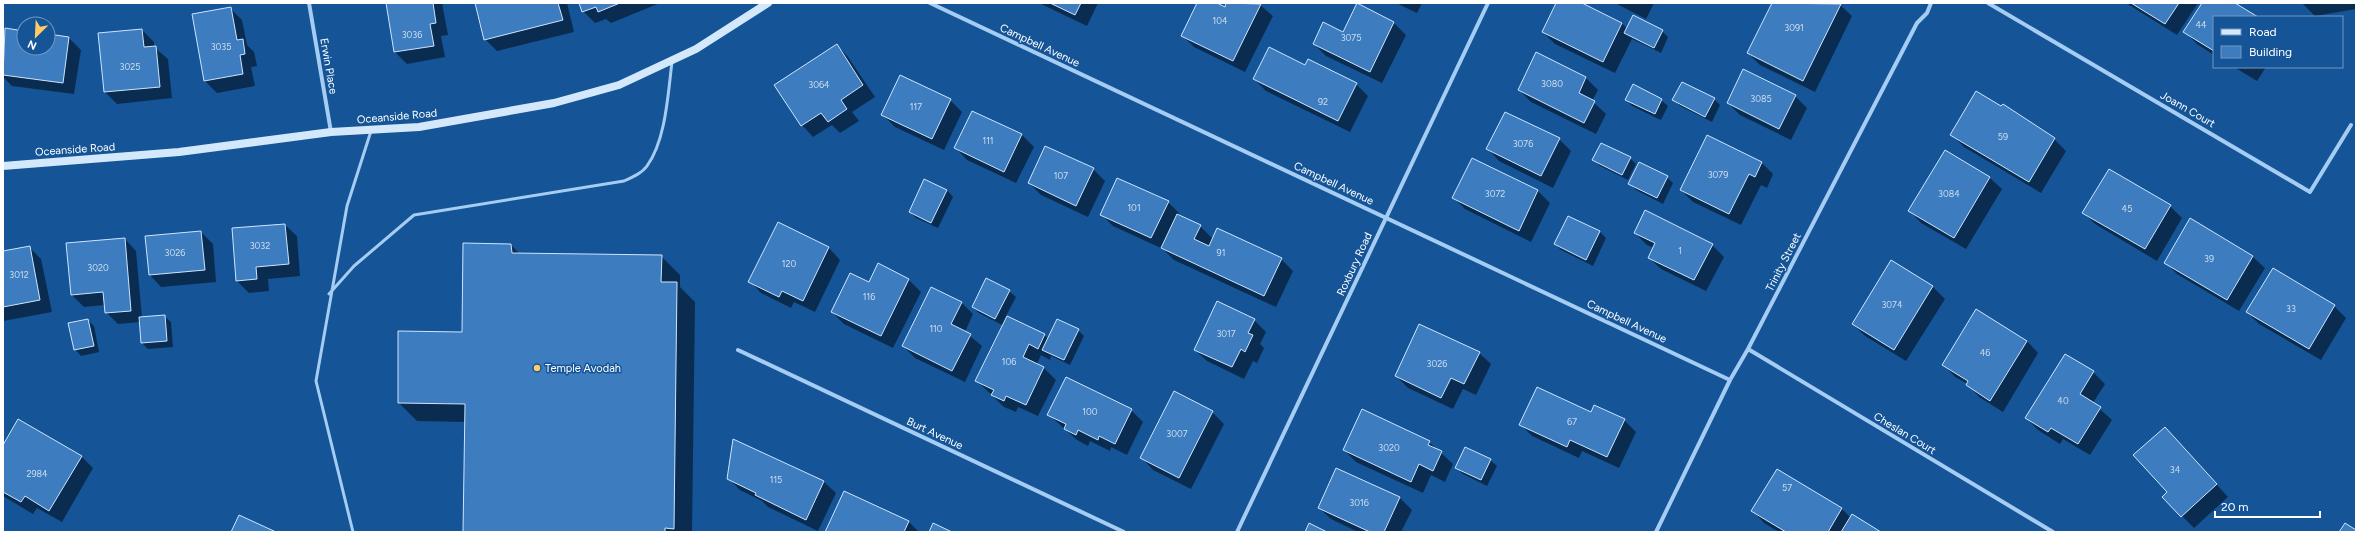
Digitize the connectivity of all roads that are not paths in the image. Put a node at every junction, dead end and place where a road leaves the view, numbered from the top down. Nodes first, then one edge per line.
1 (309, 3) edge
2 (768, 3) edge
3 (930, 3) edge
4 (1488, 3) edge
5 (1931, 3) edge
6 (1988, 3) edge
7 (672, 60) junction
8 (2351, 125) dead end
9 (371, 130) junction
10 (331, 132) junction
11 (3, 166) edge
12 (1386, 218) junction
13 (329, 294) junction
14 (1748, 349) junction
15 (738, 350) dead end
16 (1730, 380) junction
17 (352, 532) edge
18 (1124, 532) edge
19 (1237, 532) edge
20 (1656, 532) edge
21 (2054, 532) edge

1 - 10 street, Erwin Place
2 - 7 main road, Oceanside Road
3 - 12 street, Campbell Avenue
4 - 12 street, Roxbury Road
5 - 14 street, Trinity Street
6 - 8 street, Joann Court
7 - 9 main road, Oceanside Road
7 - 13 lane
9 - 10 main road, Oceanside Road
9 - 13 lane
10 - 11 main road, Oceanside Road
12 - 16 street, Campbell Avenue
12 - 19 street, Roxbury Road
13 - 17 lane
14 - 16 street, Trinity Street
14 - 21 street, Cheslan Court
15 - 18 street, Burt Avenue
16 - 20 street, Trinity Street

